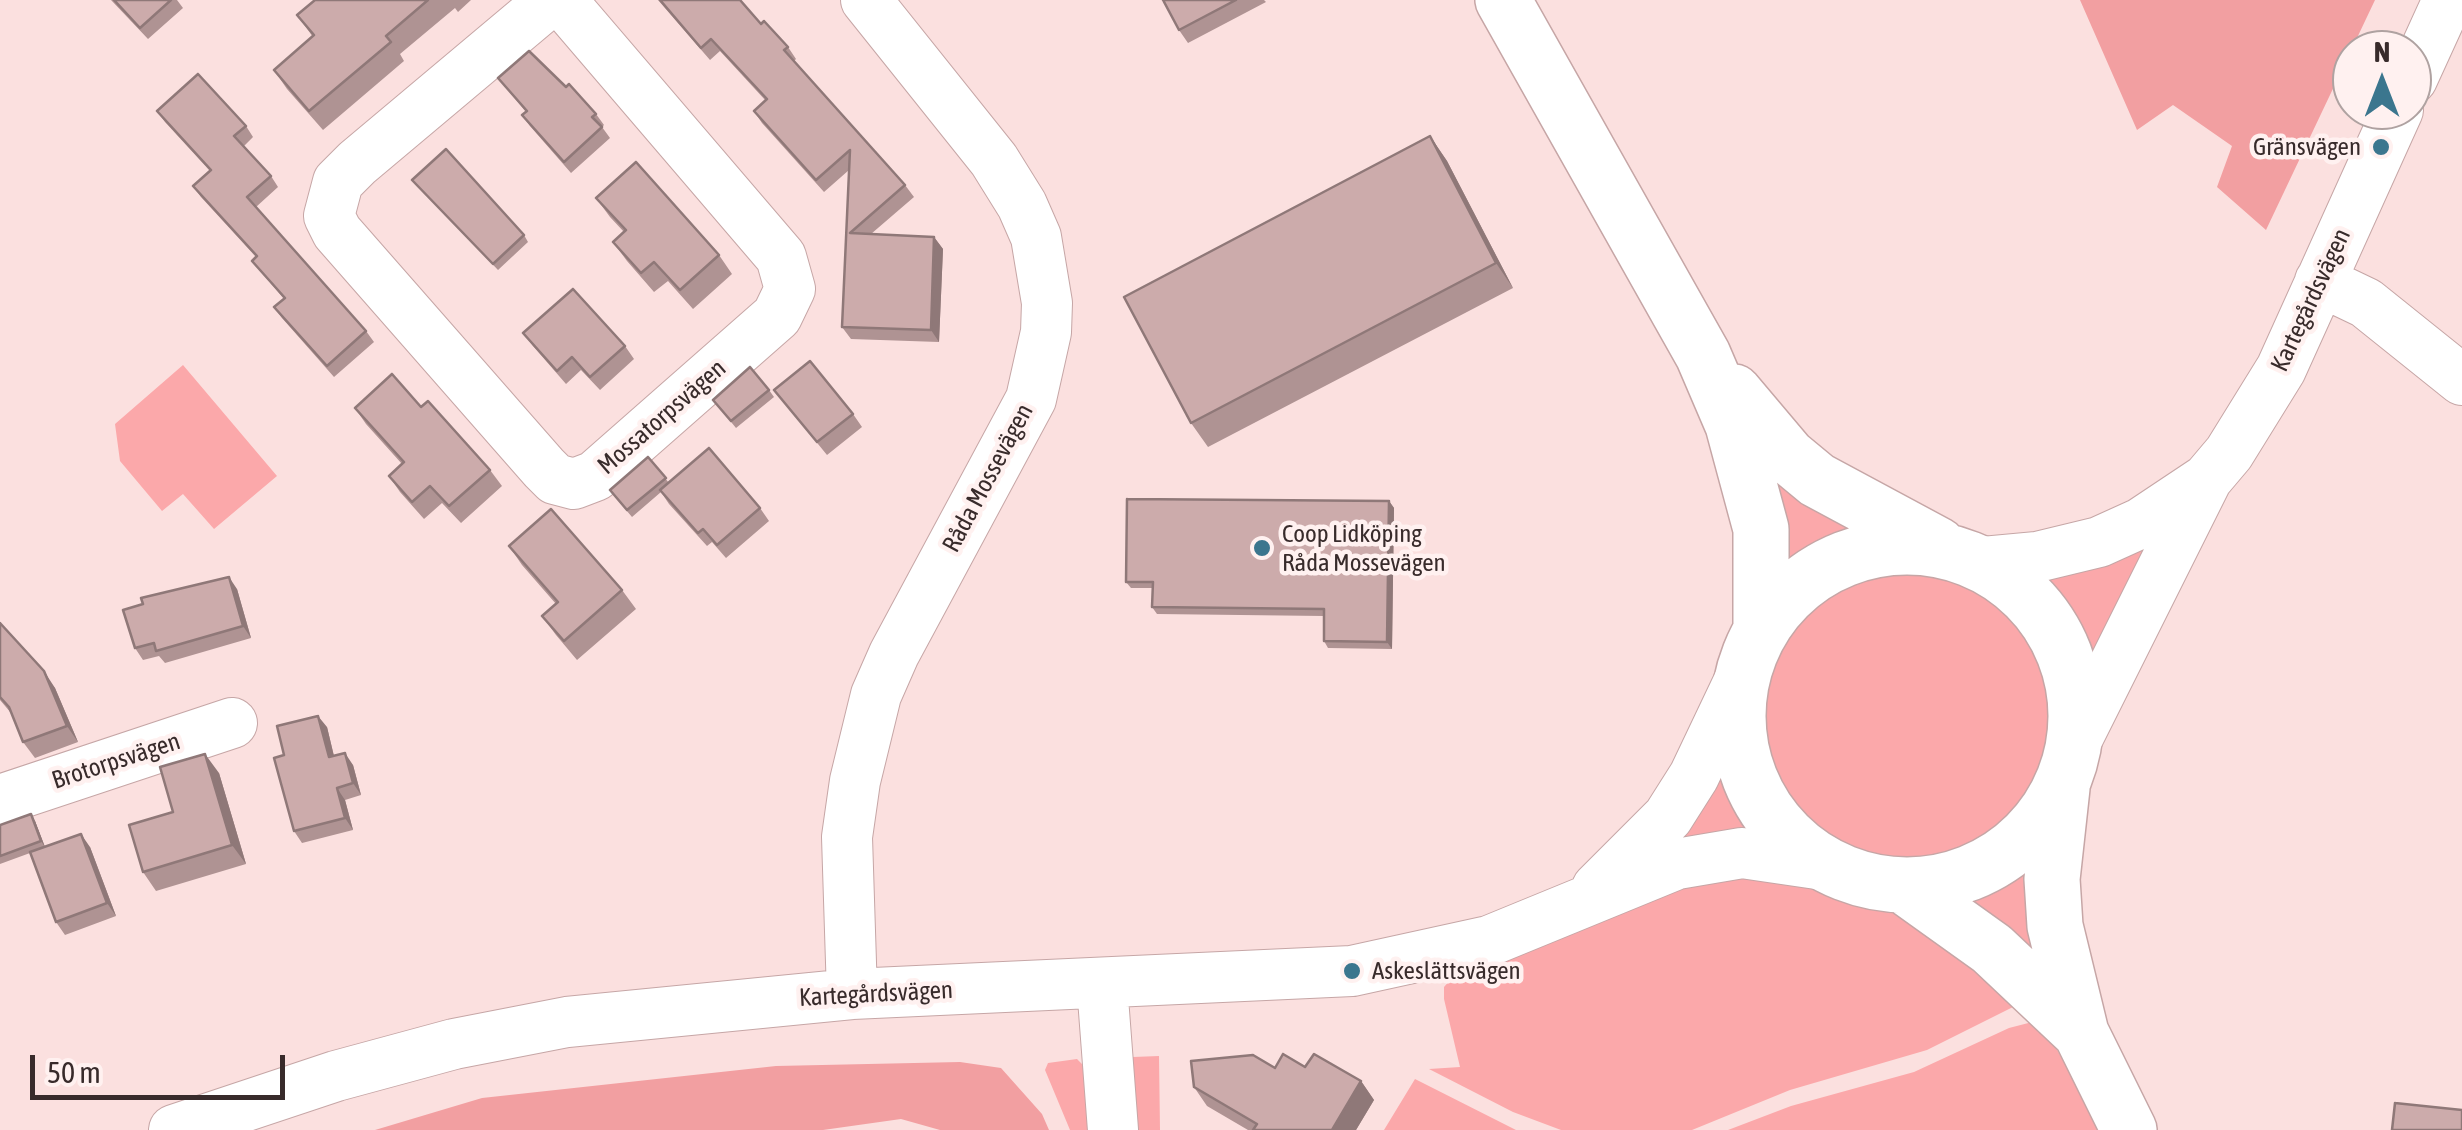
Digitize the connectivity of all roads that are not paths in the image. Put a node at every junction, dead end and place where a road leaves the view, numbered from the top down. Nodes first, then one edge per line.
1 (551, 0) edge
2 (561, 0) edge
3 (866, 0) edge
4 (1503, 0) edge
5 (2448, 0) edge
6 (2432, 35) edge
7 (2389, 130) edge
8 (2320, 281) junction
9 (1703, 355) junction
10 (2462, 380) edge
11 (2206, 479) junction
12 (1971, 558) junction
13 (1752, 651) junction
14 (232, 723) dead end
15 (2068, 764) junction
16 (0, 800) edge
17 (1824, 865) junction
18 (1904, 886) junction
19 (1582, 902) junction
20 (1102, 985) junction
21 (852, 994) junction
22 (2082, 1034) junction
23 (174, 1130) edge
24 (1114, 1130) edge
25 (2129, 1130) edge

1 - 2 street, Mossatorpsvägen
3 - 21 street, Råda Mossevägen
4 - 9 main road
5 - 6 street
7 - 8 street, Kartegårdsvägen
8 - 10 street
8 - 11 street, Kartegårdsvägen
9 - 12 main road
9 - 13 main road
11 - 12 street, Kartegårdsvägen
11 - 15 street, Kartegårdsvägen
12 - 13 main road
12 - 15 main road
13 - 17 main road
13 - 19 street, Kartegårdsvägen
14 - 16 street, Brotorpsvägen
15 - 18 main road
15 - 22 main road
17 - 18 main road
17 - 19 street, Kartegårdsvägen
18 - 22 main road
19 - 20 street, Kartegårdsvägen
20 - 21 street, Kartegårdsvägen
20 - 24 street
21 - 23 street, Kartegårdsvägen
22 - 25 main road

